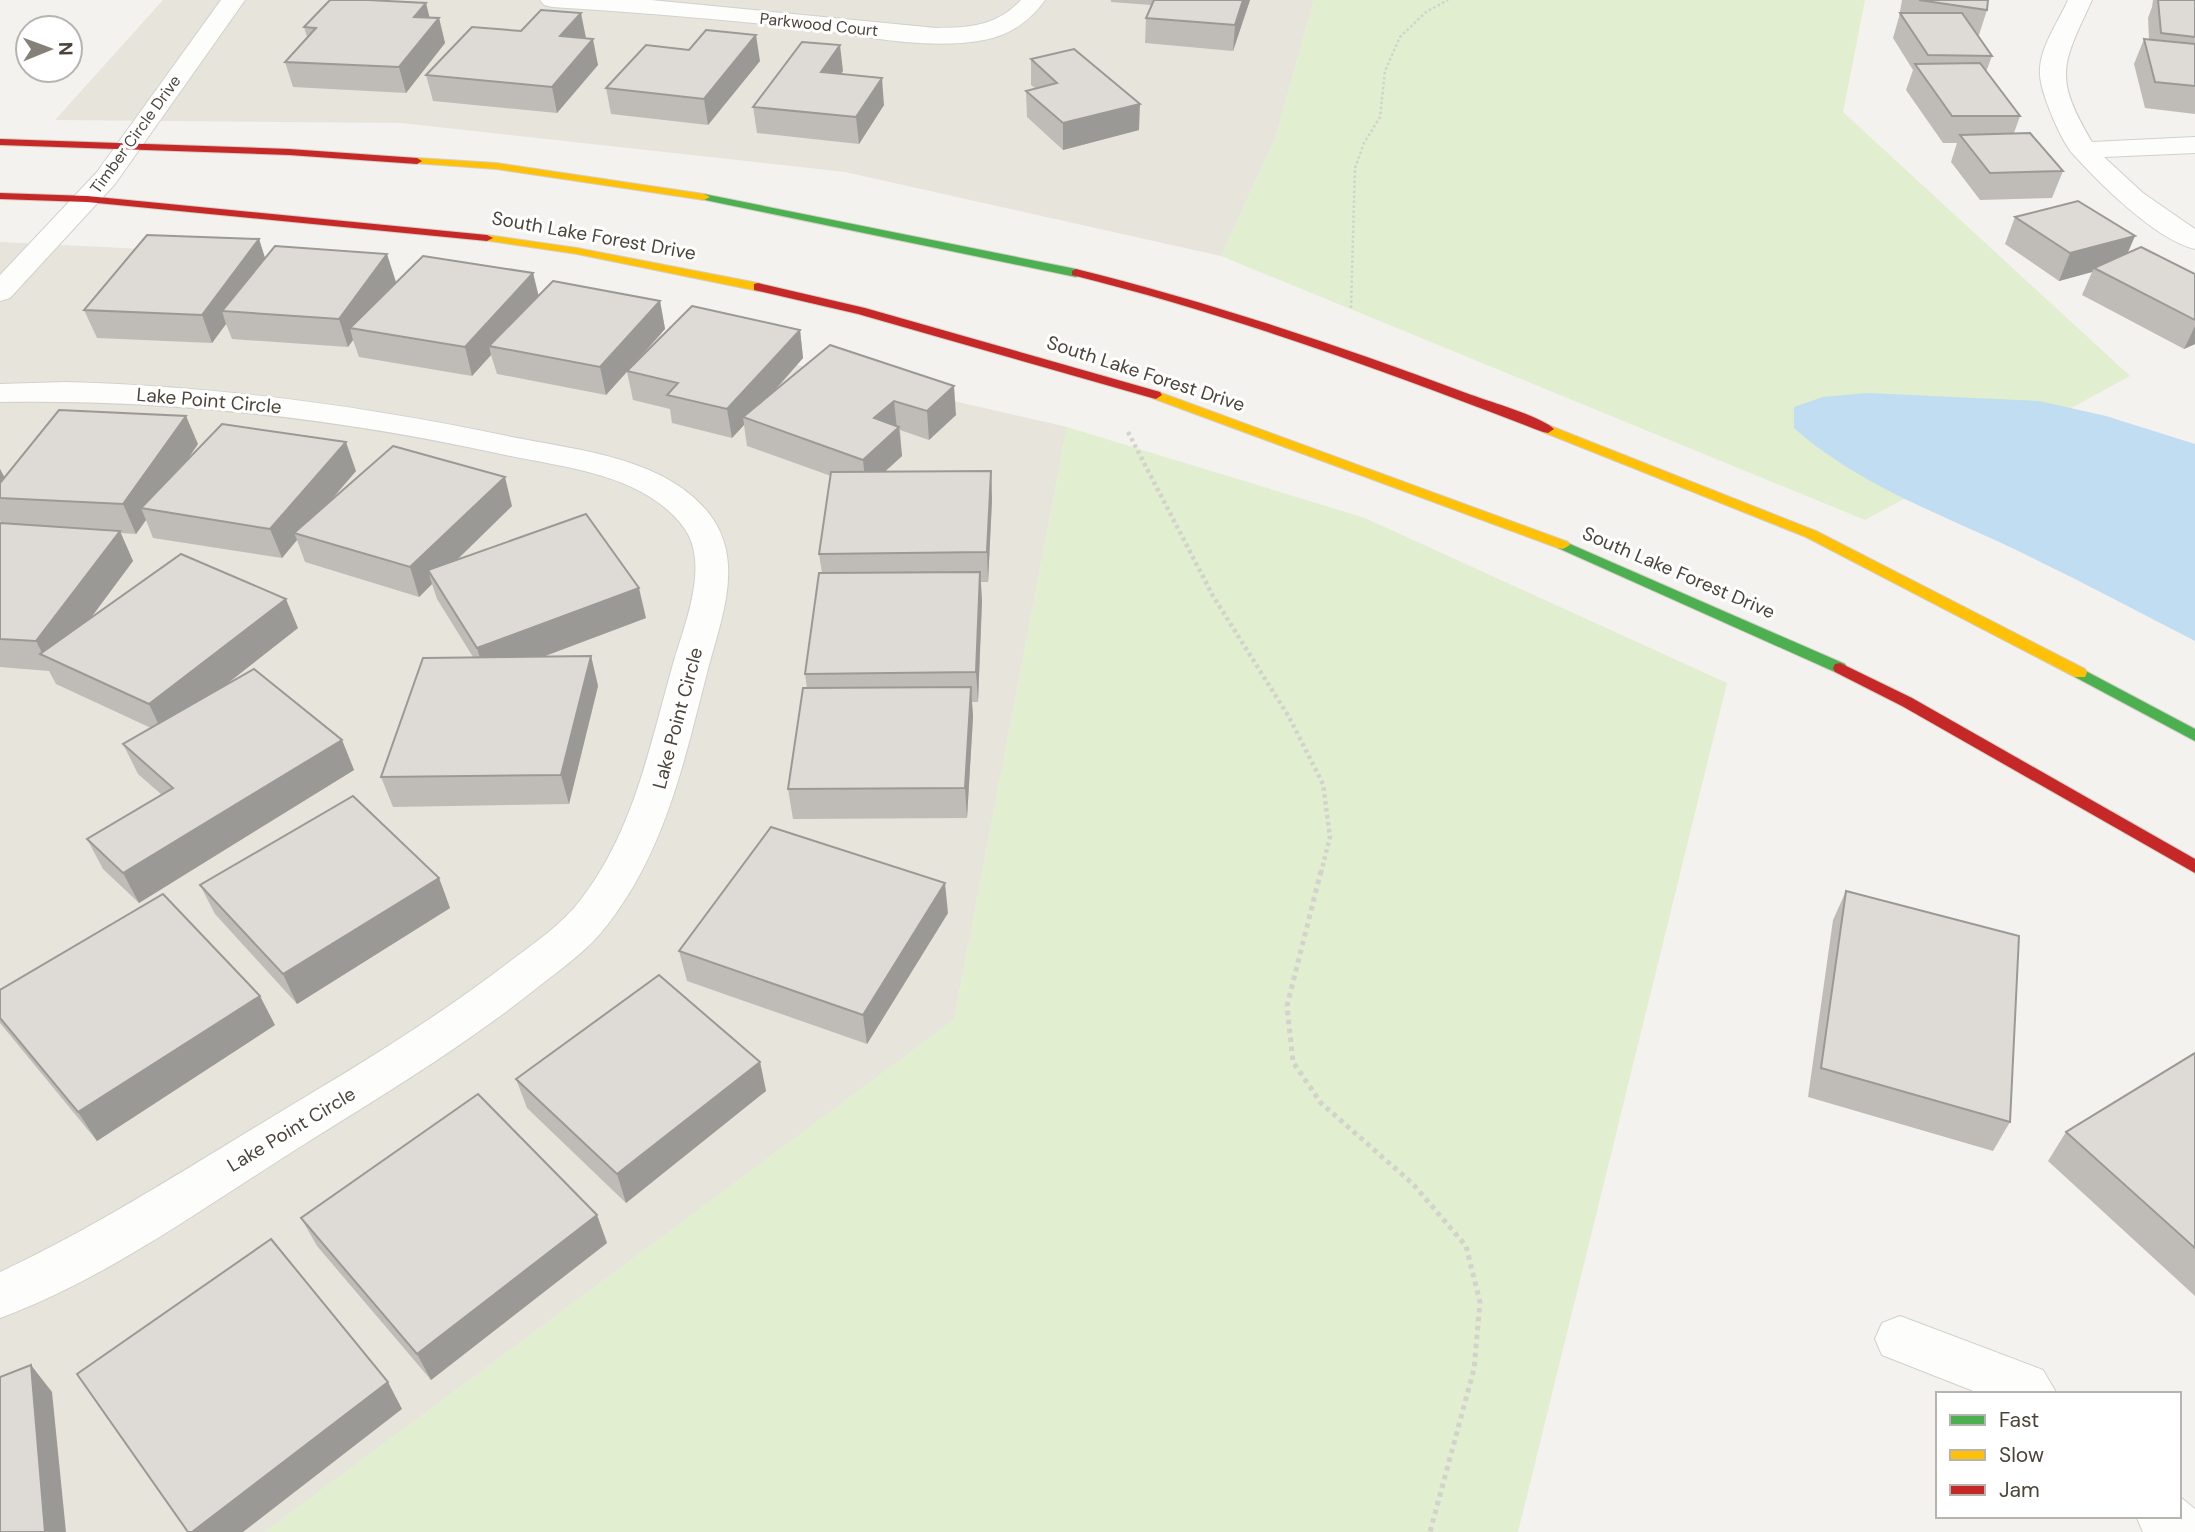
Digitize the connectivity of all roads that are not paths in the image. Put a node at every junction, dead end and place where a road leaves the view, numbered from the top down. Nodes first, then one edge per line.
1 (233, 0) edge
2 (552, 0) edge
3 (1034, 0) edge
4 (2080, 0) edge
5 (0, 142) edge
6 (129, 144) junction
7 (2195, 145) edge
8 (2083, 150) junction
9 (0, 196) edge
10 (87, 199) junction
11 (2195, 242) edge
12 (0, 292) edge
13 (0, 393) edge
14 (2195, 736) edge
15 (2195, 867) edge
16 (0, 1296) edge
17 (1900, 1339) dead end
18 (2030, 1392) edge
19 (2165, 1518) edge
20 (2180, 1532) edge

1 - 6 street, Timber Circle Drive
2 - 3 street, Parkwood Court
4 - 8 street
5 - 6 main road
6 - 10 street, Timber Circle Drive
6 - 14 main road
7 - 8 street
8 - 11 street
9 - 10 main road, South Lake Forest Drive
10 - 12 street, Timber Circle Drive
10 - 15 main road, South Lake Forest Drive
13 - 16 street, Lake Point Circle
17 - 18 street
19 - 20 street

